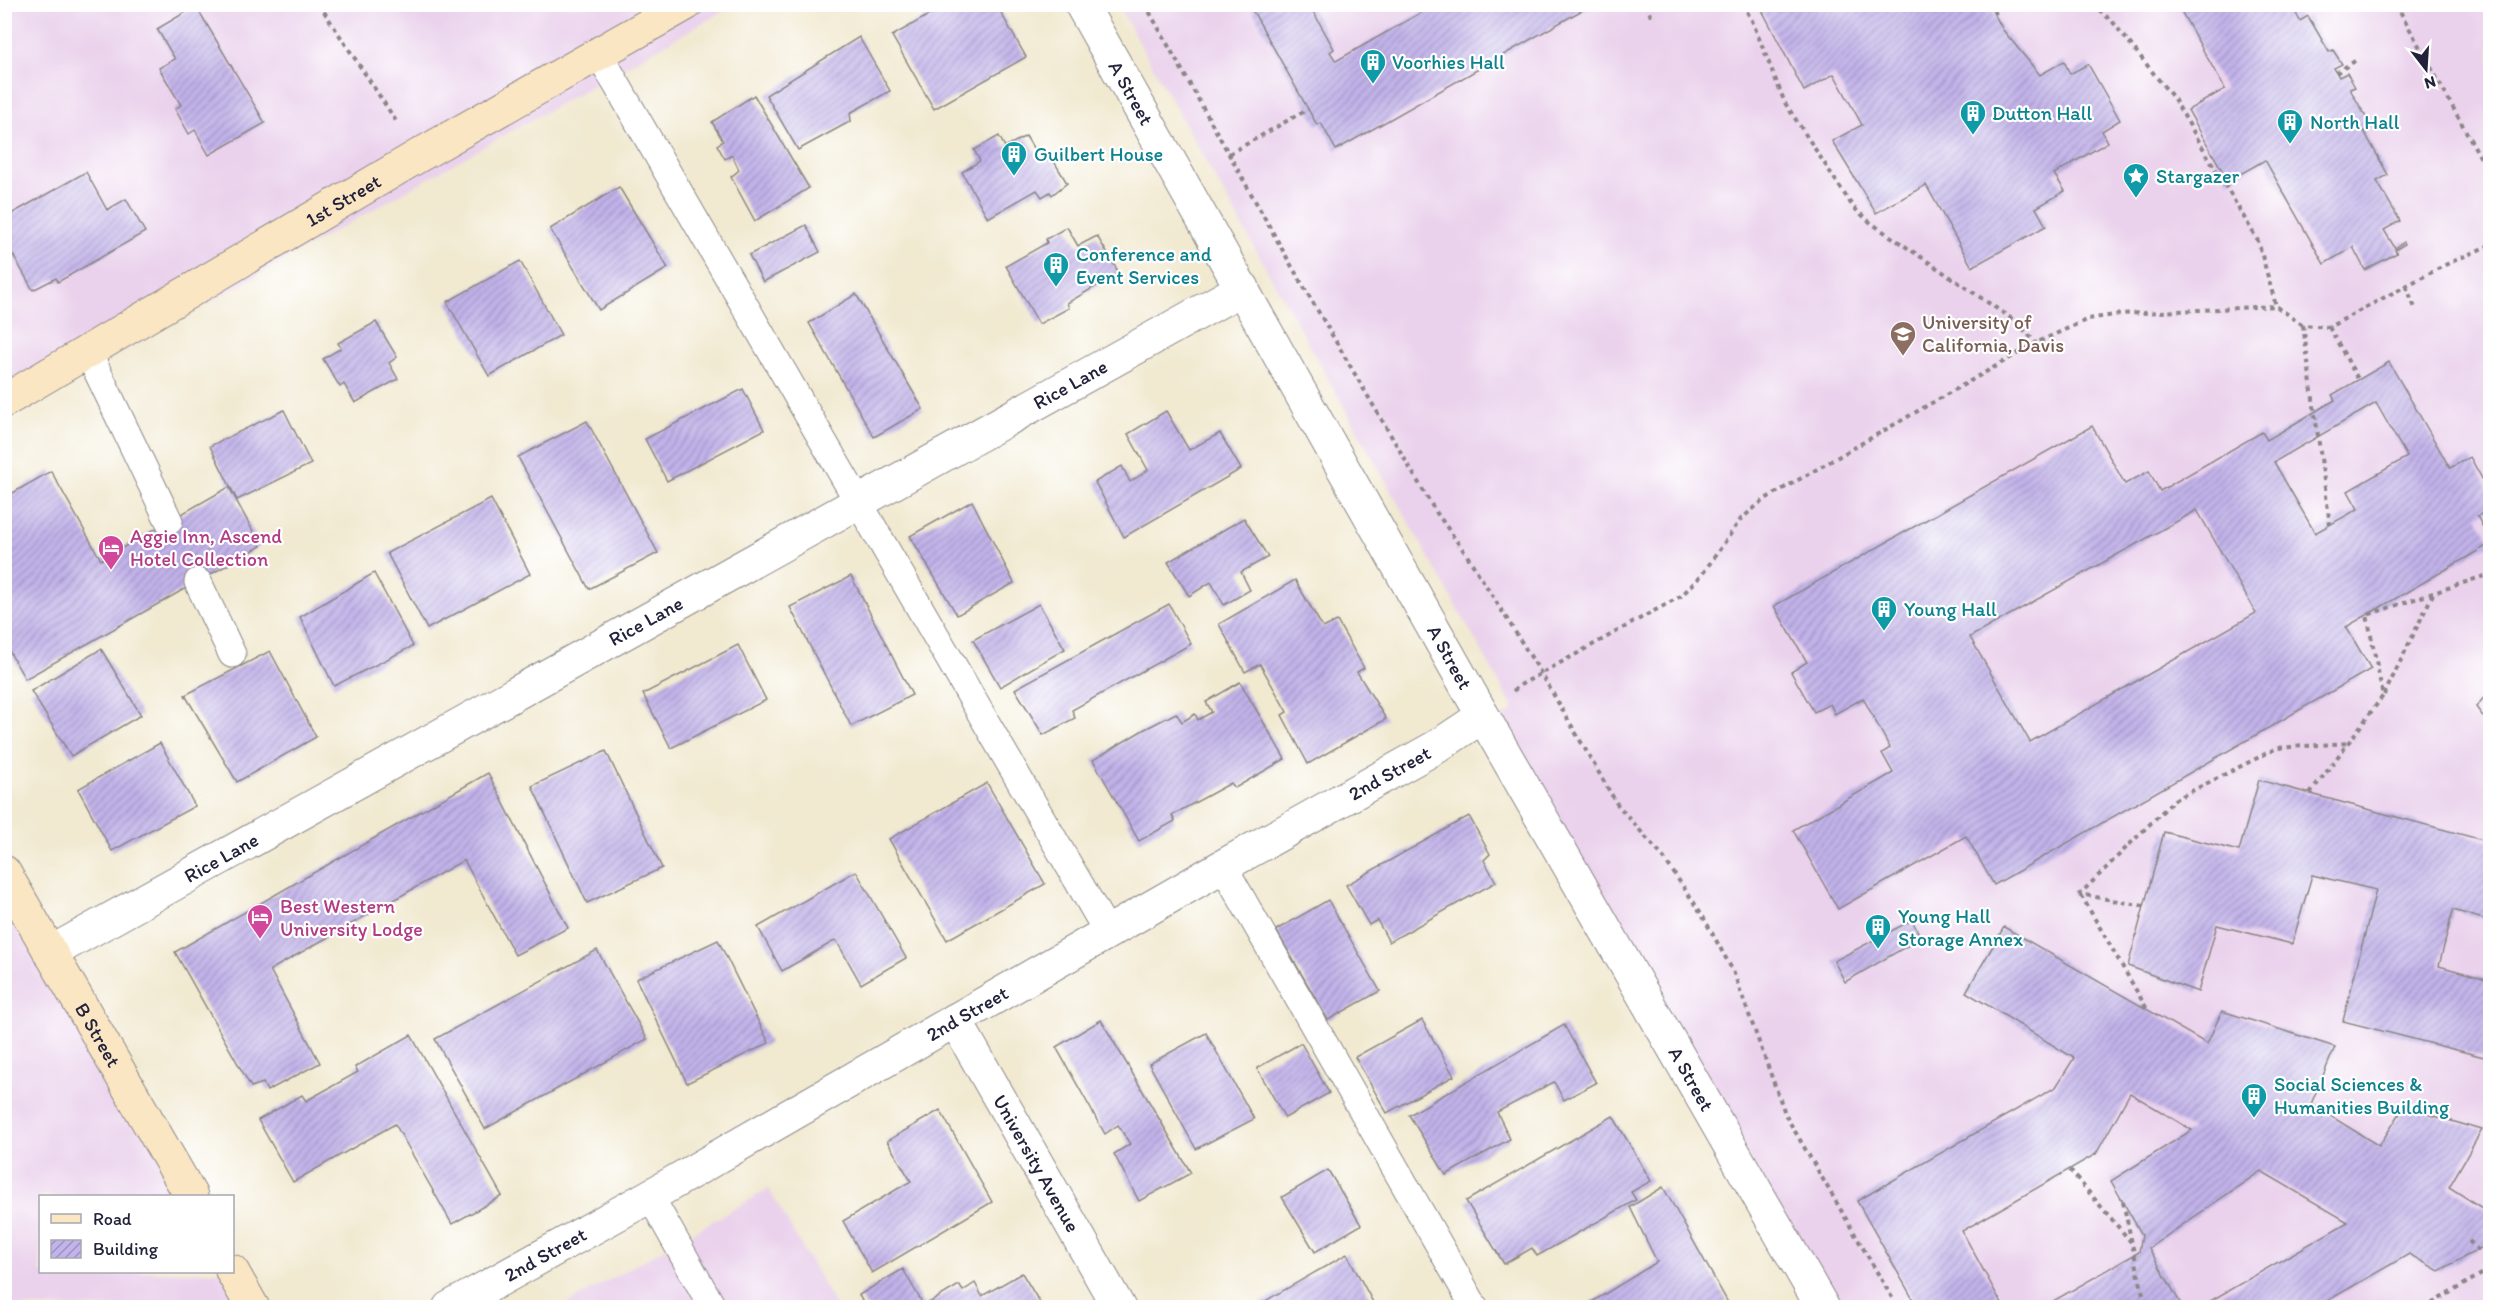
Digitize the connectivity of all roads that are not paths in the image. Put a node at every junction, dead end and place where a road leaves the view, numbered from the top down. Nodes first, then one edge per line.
1 (686, 4) edge
2 (1081, 4) edge
3 (600, 54) junction
4 (1243, 288) junction
5 (88, 352) junction
6 (4, 401) edge
7 (859, 501) junction
8 (169, 520) dead end
9 (198, 582) dead end
10 (232, 654) dead end
11 (1483, 716) junction
12 (1223, 866) junction
13 (4, 872) edge
14 (1108, 933) junction
15 (50, 953) junction
16 (955, 1020) junction
17 (190, 1195) edge
18 (650, 1196) junction
19 (233, 1273) edge
20 (253, 1308) edge
21 (449, 1308) edge
22 (713, 1308) edge
23 (1119, 1308) edge
24 (1475, 1308) edge
25 (1823, 1308) edge

1 - 3 street, 1st Street
2 - 4 street, A Street
3 - 5 street, 1st Street
3 - 7 lane
4 - 7 street, Rice Lane
4 - 11 street, A Street
5 - 6 street, 1st Street
5 - 8 lane
7 - 14 lane
7 - 15 street, Rice Lane
9 - 10 lane
11 - 12 street, 2nd Street
11 - 25 street, A Street
12 - 14 street, 2nd Street
12 - 24 lane
13 - 15 street, B Street
14 - 16 street, 2nd Street
15 - 17 street, B Street
16 - 18 street, 2nd Street
16 - 23 street, University Avenue
18 - 21 street, 2nd Street
18 - 22 lane
19 - 20 street

